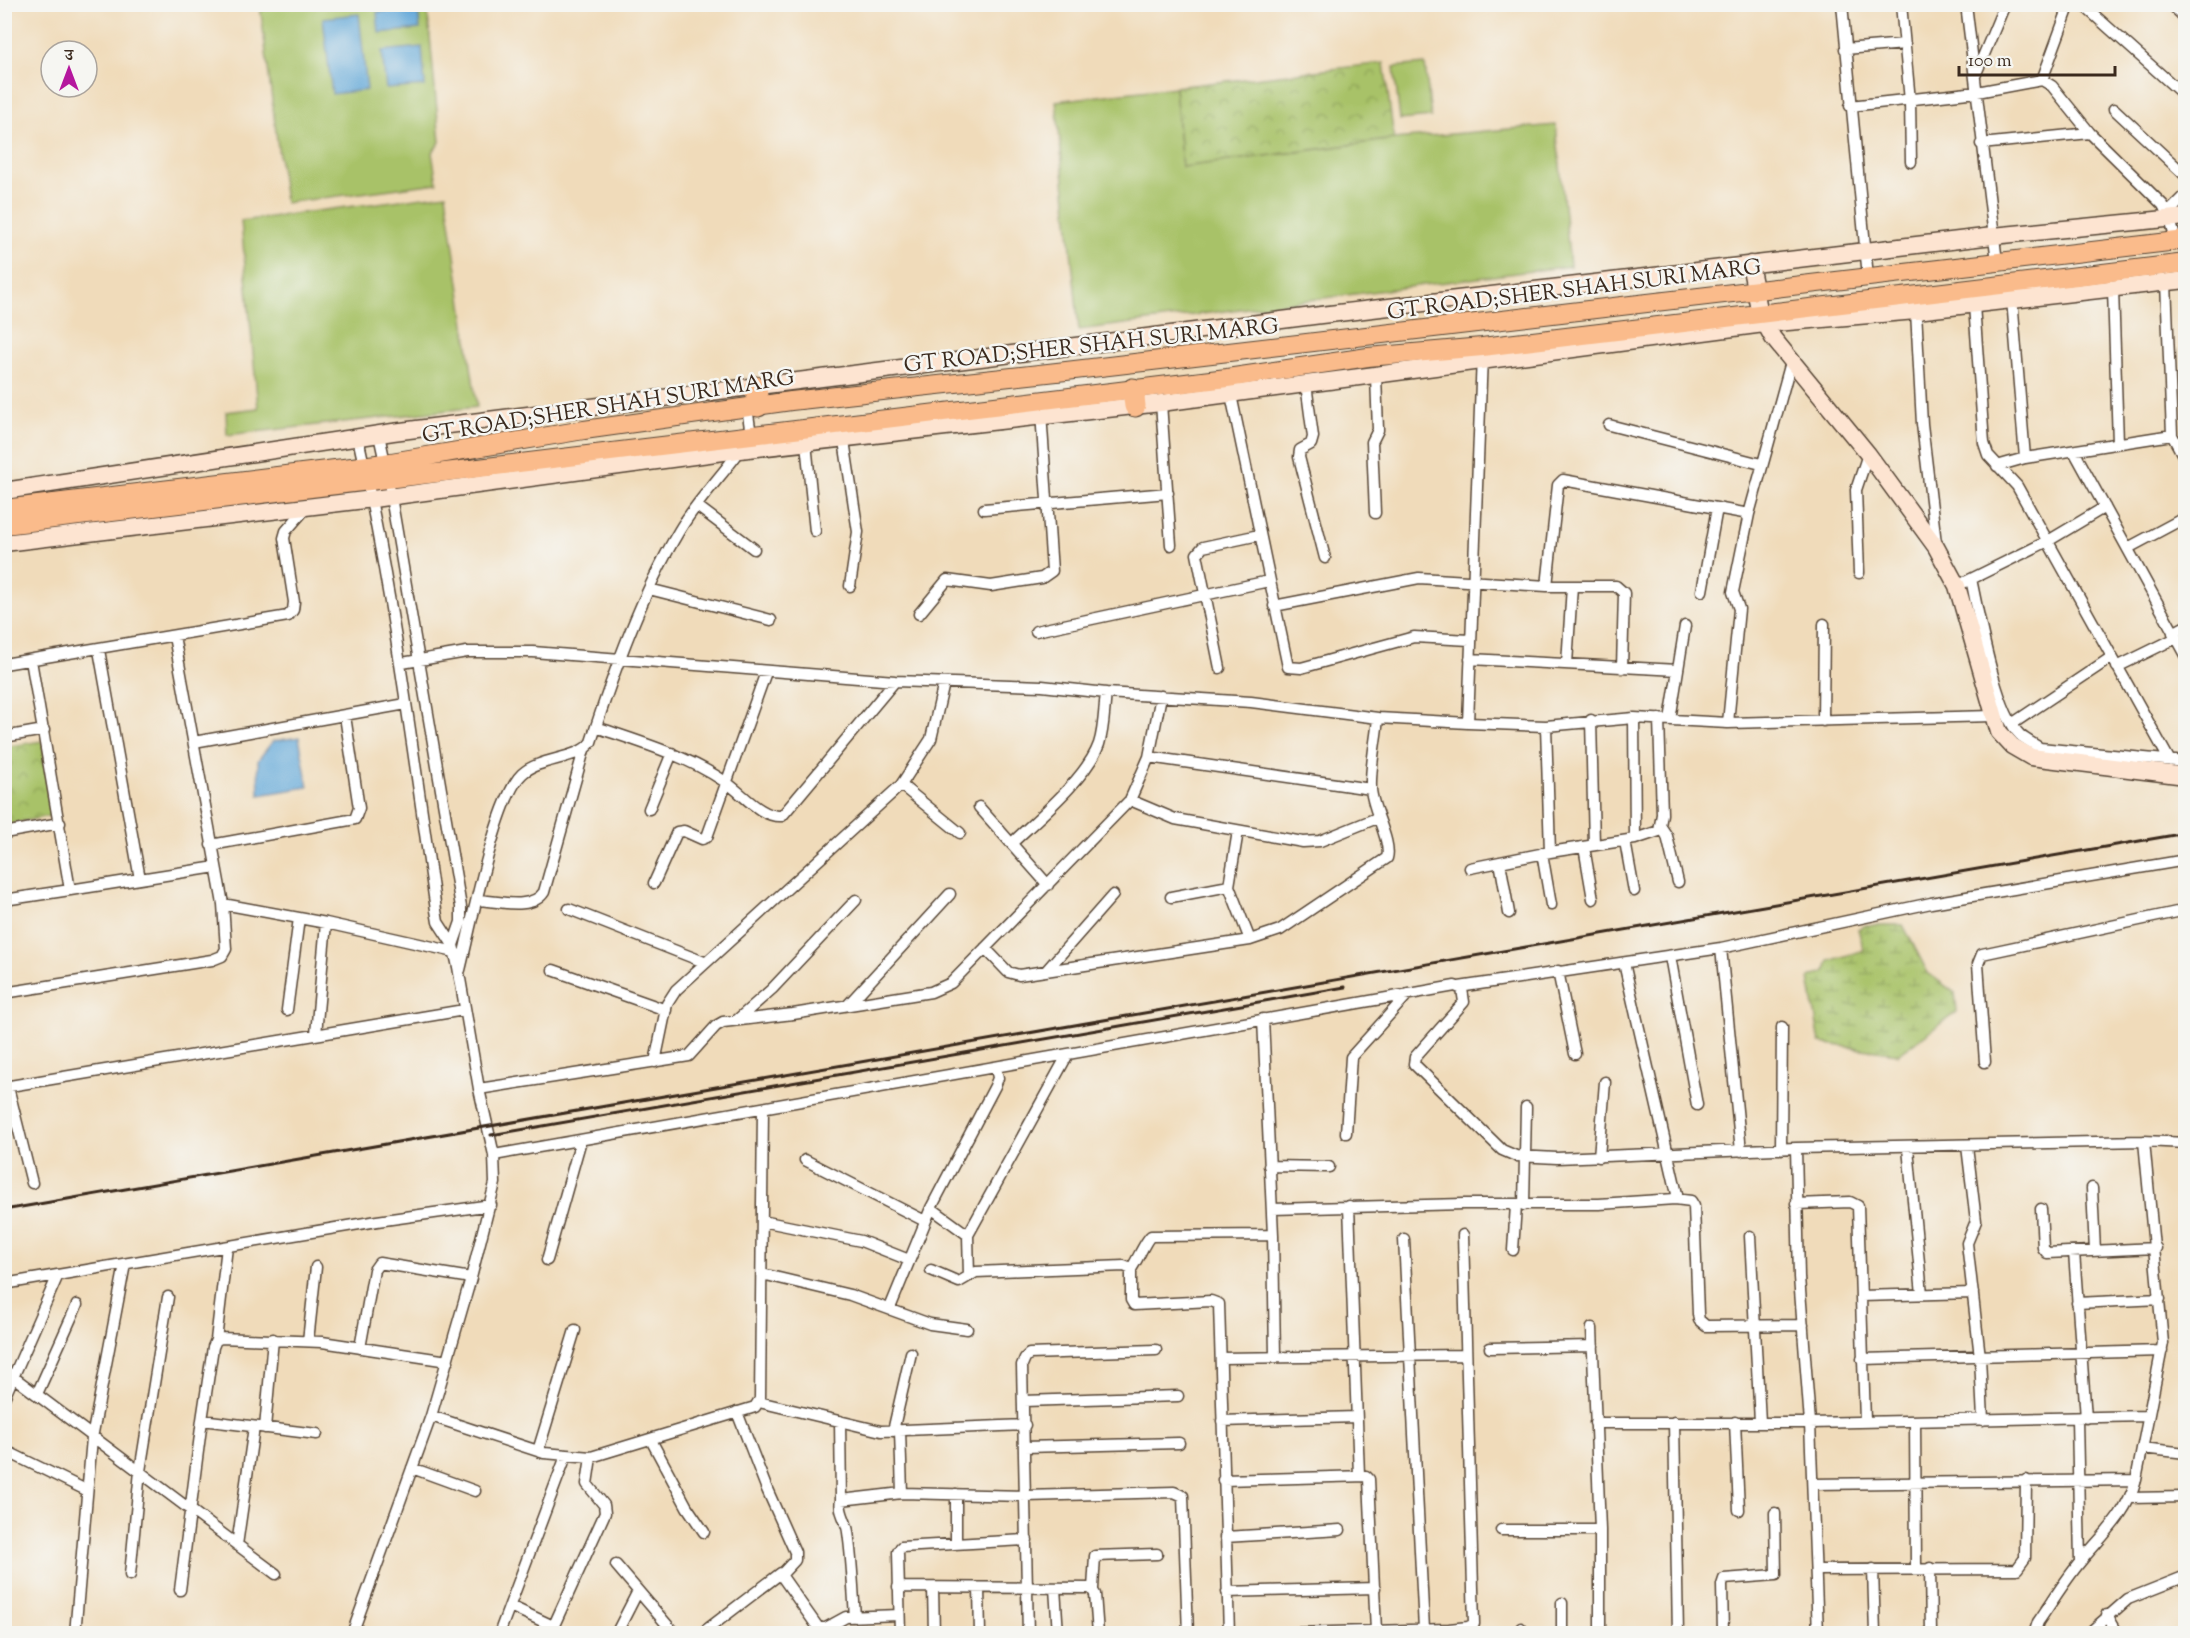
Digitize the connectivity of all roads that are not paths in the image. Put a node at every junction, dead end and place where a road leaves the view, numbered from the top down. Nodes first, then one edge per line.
1 (1842, 4) edge
2 (1900, 4) edge
3 (1966, 4) edge
4 (2005, 4) edge
5 (2070, 4) edge
6 (2082, 4) edge
7 (2171, 4) edge
8 (2186, 19) edge
9 (1905, 44) junction
10 (1845, 49) junction
11 (1975, 77) junction
12 (2042, 80) junction
13 (1977, 92) junction
14 (2186, 97) edge
15 (1910, 101) junction
16 (1850, 106) junction
17 (2114, 109) dead end
18 (2090, 133) junction
19 (1981, 144) junction
20 (1911, 162) dead end
21 (2186, 176) edge
22 (2186, 195) edge
23 (2175, 216) edge
24 (1993, 236) junction
25 (2181, 240) edge
26 (1864, 251) junction
27 (1997, 262) junction
28 (2186, 263) edge
29 (1750, 264) junction
30 (1868, 277) junction
31 (2186, 280) edge
32 (2166, 282) junction
33 (2113, 289) junction
34 (1755, 292) junction
35 (2012, 299) junction
36 (1974, 304) junction
37 (1916, 311) junction
38 (1762, 319) junction
39 (1482, 355) junction
40 (1791, 362) junction
41 (1376, 376) junction
42 (1306, 384) junction
43 (1229, 386) junction
44 (1134, 398) junction
45 (754, 400) junction
46 (1161, 403) junction
47 (1041, 409) junction
48 (1609, 425) dead end
49 (842, 432) junction
50 (379, 435) junction
51 (2172, 435) junction
52 (358, 438) junction
53 (746, 442) junction
54 (806, 443) junction
55 (2118, 443) junction
56 (2074, 451) junction
57 (1868, 454) junction
58 (2025, 458) junction
59 (2186, 461) edge
60 (1761, 464) junction
61 (1997, 466) junction
62 (366, 473) junction
63 (388, 479) junction
64 (4, 491) edge
65 (1168, 493) junction
66 (373, 499) junction
67 (1047, 503) junction
68 (307, 506) junction
69 (697, 506) junction
70 (2105, 507) junction
71 (1717, 508) junction
72 (4, 509) edge
73 (984, 509) dead end
74 (1375, 513) dead end
75 (1749, 513) junction
76 (2186, 517) edge
77 (4, 525) edge
78 (815, 531) dead end
79 (1259, 535) junction
80 (2048, 541) junction
81 (4, 543) edge
82 (1171, 545) dead end
83 (1936, 547) junction
84 (2128, 548) junction
85 (754, 549) dead end
86 (1325, 558) dead end
87 (1859, 573) dead end
88 (1269, 581) junction
89 (1473, 582) junction
90 (1964, 583) junction
91 (850, 586) dead end
92 (1548, 586) junction
93 (1572, 586) junction
94 (649, 589) junction
95 (1702, 591) dead end
96 (1205, 596) junction
97 (1274, 606) junction
98 (919, 614) dead end
99 (771, 620) dead end
100 (1824, 624) dead end
101 (1685, 626) dead end
102 (2186, 626) edge
103 (1036, 631) dead end
104 (174, 636) junction
105 (2175, 636) junction
106 (1470, 640) junction
107 (99, 650) junction
108 (2186, 655) edge
109 (418, 659) junction
110 (621, 659) junction
111 (1470, 659) junction
112 (32, 660) junction
113 (2114, 662) junction
114 (402, 663) junction
115 (4, 664) edge
116 (1567, 664) junction
117 (1220, 668) dead end
118 (1622, 668) junction
119 (1678, 670) junction
120 (765, 672) junction
121 (895, 681) junction
122 (944, 683) junction
123 (1106, 693) junction
124 (1161, 696) junction
125 (406, 704) junction
126 (345, 716) junction
127 (1993, 716) junction
128 (1378, 717) junction
129 (1634, 718) junction
130 (1665, 719) junction
131 (1591, 720) junction
132 (1823, 721) junction
133 (1468, 723) junction
134 (1728, 723) junction
135 (2012, 724) junction
136 (1546, 726) junction
137 (596, 728) junction
138 (44, 730) junction
139 (4, 737) edge
140 (194, 742) junction
141 (584, 750) junction
142 (672, 753) junction
143 (1149, 757) junction
144 (2170, 761) junction
145 (2186, 762) edge
146 (2186, 776) edge
147 (726, 782) junction
148 (901, 785) junction
149 (1371, 789) junction
150 (1130, 800) junction
151 (979, 807) dead end
152 (649, 809) dead end
153 (1377, 818) junction
154 (60, 823) junction
155 (1661, 826) junction
156 (1238, 831) junction
157 (4, 832) edge
158 (960, 833) dead end
159 (1630, 840) junction
160 (1012, 843) junction
161 (211, 845) junction
162 (1589, 846) junction
163 (1546, 852) junction
164 (2186, 860) edge
165 (1500, 862) junction
166 (216, 867) junction
167 (1470, 868) dead end
168 (140, 879) junction
169 (1678, 882) dead end
170 (654, 883) dead end
171 (1048, 885) junction
172 (1229, 886) junction
173 (70, 890) junction
174 (1634, 891) dead end
175 (950, 894) dead end
176 (1113, 896) dead end
177 (1171, 897) dead end
178 (1593, 899) dead end
179 (4, 900) edge
180 (478, 900) junction
181 (856, 900) dead end
182 (223, 904) junction
183 (1551, 905) dead end
184 (569, 909) dead end
185 (2186, 910) edge
186 (1509, 913) dead end
187 (299, 918) junction
188 (326, 922) junction
189 (1251, 940) junction
190 (985, 948) junction
191 (1720, 948) junction
192 (454, 949) junction
193 (1670, 956) junction
194 (704, 963) junction
195 (1624, 963) junction
196 (552, 970) dead end
197 (1046, 971) junction
198 (1558, 971) junction
199 (459, 973) junction
200 (1459, 987) junction
201 (4, 993) edge
202 (1408, 994) junction
203 (848, 1005) junction
204 (287, 1010) dead end
205 (464, 1010) junction
206 (666, 1010) junction
207 (1263, 1019) junction
208 (737, 1020) junction
209 (1782, 1028) dead end
210 (316, 1035) junction
211 (1068, 1054) junction
212 (1575, 1054) dead end
213 (655, 1062) junction
214 (1985, 1062) dead end
215 (996, 1066) junction
216 (1605, 1082) dead end
217 (6, 1087) edge
218 (479, 1089) junction
219 (1696, 1105) dead end
220 (1526, 1107) dead end
221 (763, 1108) junction
222 (1346, 1133) dead end
223 (581, 1140) junction
224 (2144, 1141) junction
225 (2186, 1143) edge
226 (1967, 1146) junction
227 (1796, 1148) junction
228 (1908, 1148) junction
229 (1781, 1149) junction
230 (1741, 1151) junction
231 (1670, 1154) junction
232 (494, 1155) junction
233 (1525, 1157) junction
234 (1599, 1157) junction
235 (805, 1160) dead end
236 (1269, 1166) junction
237 (1329, 1167) dead end
238 (32, 1183) dead end
239 (2092, 1188) dead end
240 (1675, 1199) junction
241 (1796, 1204) junction
242 (491, 1205) junction
243 (1520, 1205) junction
244 (1349, 1206) junction
245 (931, 1208) junction
246 (1272, 1209) junction
247 (2041, 1209) dead end
248 (762, 1221) junction
249 (926, 1221) junction
250 (1273, 1234) junction
251 (968, 1235) junction
252 (1463, 1235) dead end
253 (1750, 1236) dead end
254 (1404, 1239) dead end
255 (227, 1247) junction
256 (2156, 1248) junction
257 (1513, 1250) dead end
258 (2095, 1251) junction
259 (2074, 1252) junction
260 (547, 1260) dead end
261 (909, 1260) junction
262 (125, 1264) junction
263 (316, 1267) dead end
264 (1131, 1269) junction
265 (931, 1270) dead end
266 (762, 1274) junction
267 (58, 1275) junction
268 (969, 1276) junction
269 (471, 1278) junction
270 (4, 1284) edge
271 (1973, 1293) junction
272 (1922, 1294) junction
273 (1861, 1296) junction
274 (168, 1297) dead end
275 (2160, 1299) junction
276 (2077, 1303) junction
277 (77, 1305) dead end
278 (890, 1308) junction
279 (1803, 1326) junction
280 (1755, 1327) junction
281 (1592, 1328) dead end
282 (967, 1329) dead end
283 (575, 1330) dead end
284 (216, 1340) junction
285 (273, 1340) junction
286 (308, 1341) junction
287 (1593, 1346) junction
288 (360, 1348) junction
289 (1490, 1348) dead end
290 (1156, 1350) dead end
291 (2162, 1351) junction
292 (911, 1353) dead end
293 (2081, 1353) junction
294 (1409, 1354) junction
295 (1353, 1355) junction
296 (1465, 1355) junction
297 (1275, 1356) junction
298 (1980, 1357) junction
299 (1221, 1358) junction
300 (1862, 1359) junction
301 (448, 1361) junction
302 (4, 1370) edge
303 (14, 1377) junction
304 (37, 1394) junction
305 (1178, 1396) dead end
306 (4, 1398) edge
307 (1024, 1401) junction
308 (759, 1402) junction
309 (737, 1412) junction
310 (431, 1416) junction
311 (2148, 1416) junction
312 (1356, 1417) junction
313 (2081, 1418) junction
314 (202, 1420) junction
315 (1983, 1420) junction
316 (840, 1421) junction
317 (1222, 1421) junction
318 (1865, 1421) junction
319 (1915, 1421) junction
320 (1674, 1422) junction
321 (1735, 1422) junction
322 (1760, 1422) junction
323 (1595, 1423) junction
324 (1810, 1423) junction
325 (1025, 1425) junction
326 (259, 1427) junction
327 (896, 1431) junction
328 (317, 1434) dead end
329 (92, 1438) junction
330 (651, 1440) junction
331 (1179, 1443) dead end
332 (1025, 1447) junction
333 (2142, 1448) junction
334 (4, 1450) edge
335 (538, 1451) junction
336 (2186, 1454) edge
337 (566, 1456) junction
338 (591, 1457) junction
339 (412, 1468) junction
340 (140, 1471) junction
341 (1359, 1475) junction
342 (1223, 1480) junction
343 (2026, 1480) junction
344 (2078, 1480) junction
345 (2136, 1480) junction
346 (1916, 1483) junction
347 (1813, 1484) junction
348 (86, 1490) junction
349 (475, 1491) dead end
350 (902, 1493) junction
351 (956, 1494) junction
352 (1026, 1496) junction
353 (2186, 1497) edge
354 (2130, 1498) junction
355 (841, 1500) junction
356 (189, 1509) junction
357 (1738, 1510) dead end
358 (1775, 1513) dead end
359 (1340, 1530) dead end
360 (1501, 1530) dead end
361 (1600, 1530) junction
362 (704, 1532) dead end
363 (1225, 1537) junction
364 (1027, 1540) junction
365 (956, 1543) junction
366 (237, 1545) junction
367 (1157, 1554) dead end
368 (2080, 1562) junction
369 (616, 1565) dead end
370 (1916, 1568) junction
371 (1930, 1568) junction
372 (1873, 1569) junction
373 (1816, 1570) junction
374 (781, 1573) junction
375 (276, 1574) dead end
376 (130, 1575) dead end
377 (2186, 1576) edge
378 (898, 1587) junction
379 (933, 1587) junction
380 (979, 1587) junction
381 (1055, 1587) junction
382 (1028, 1588) junction
383 (1375, 1588) junction
384 (1093, 1589) junction
385 (180, 1590) dead end
386 (638, 1592) junction
387 (1227, 1592) junction
388 (1562, 1603) dead end
389 (510, 1606) junction
390 (899, 1615) junction
391 (2107, 1615) junction
392 (855, 1617) junction
393 (1424, 1629) junction
394 (551, 1630) edge
395 (1376, 1631) junction
396 (1449, 1631) edge
397 (1399, 1632) edge
398 (1353, 1633) edge
399 (75, 1634) edge
400 (352, 1634) edge
401 (499, 1634) edge
402 (616, 1634) edge
403 (675, 1634) edge
404 (700, 1634) edge
405 (900, 1634) edge
406 (934, 1634) edge
407 (980, 1634) edge
408 (1028, 1634) edge
409 (1058, 1634) edge
410 (1098, 1634) edge
411 (1188, 1634) edge
412 (1229, 1634) edge
413 (1251, 1634) edge
414 (1563, 1634) edge
415 (1600, 1634) edge
416 (1678, 1634) edge
417 (1723, 1634) edge
418 (1818, 1634) edge
419 (1875, 1634) edge
420 (1931, 1634) edge
421 (2034, 1634) edge
422 (2088, 1634) edge
423 (2118, 1634) edge

1 - 10 street
2 - 9 street
3 - 11 street
4 - 11 street
5 - 12 street
6 - 14 street
7 - 8 street
9 - 10 street
9 - 15 street
10 - 16 street
11 - 13 street
12 - 13 street
12 - 18 street
13 - 15 street
13 - 19 street
15 - 16 street
15 - 20 street
16 - 26 street
17 - 21 street
18 - 19 street
18 - 23 street
19 - 24 street
22 - 23 street
23 - 24 main road
23 - 25 street
24 - 26 main road
24 - 27 street
25 - 27 main road, GT ROAD;SHER SHAH SURI MARG
26 - 29 main road
26 - 30 street
27 - 30 main road, GT ROAD;SHER SHAH SURI MARG
28 - 38 main road, GT ROAD;SHER SHAH SURI MARG
29 - 34 main road
29 - 45 main road
30 - 34 main road, GT ROAD;SHER SHAH SURI MARG
31 - 32 main road
32 - 33 main road
32 - 51 street
33 - 35 main road
33 - 55 street
34 - 38 main road
34 - 45 main road, GT ROAD;SHER SHAH SURI MARG
35 - 36 main road
35 - 58 street
36 - 37 main road
36 - 61 street
37 - 38 main road
37 - 83 street
38 - 39 main road, GT ROAD;SHER SHAH SURI MARG
38 - 40 main road
39 - 41 main road
39 - 43 main road, GT ROAD;SHER SHAH SURI MARG
39 - 89 street
40 - 57 main road
40 - 60 street
41 - 42 main road
41 - 74 street
42 - 43 main road
42 - 86 street
43 - 44 main road, GT ROAD;SHER SHAH SURI MARG
43 - 46 main road
43 - 79 street
44 - 46 main road
44 - 47 main road, GT ROAD;SHER SHAH SURI MARG
45 - 50 main road
45 - 53 street
45 - 63 main road, GT ROAD;SHER SHAH SURI MARG
46 - 65 street
47 - 49 main road, GT ROAD;SHER SHAH SURI MARG
47 - 67 street
48 - 60 street
49 - 53 main road, GT ROAD;SHER SHAH SURI MARG
49 - 54 main road
49 - 91 street
50 - 52 main road
50 - 63 street
51 - 55 street
51 - 59 street
52 - 62 street
52 - 64 main road
53 - 54 main road
53 - 63 main road, GT ROAD;SHER SHAH SURI MARG
53 - 69 street
54 - 78 street
55 - 56 street
56 - 58 street
56 - 70 street
57 - 83 main road
57 - 87 street
58 - 61 street
60 - 75 street
61 - 80 street
62 - 63 main road, GT ROAD;SHER SHAH SURI MARG
62 - 66 street
62 - 72 main road, GT ROAD;SHER SHAH SURI MARG
62 - 77 main road, GT ROAD;SHER SHAH SURI MARG
63 - 66 main road
63 - 109 street
65 - 67 street
65 - 82 street
66 - 68 main road
66 - 114 street
67 - 73 street
67 - 98 street
68 - 81 main road
68 - 104 street
69 - 85 street
69 - 94 street
70 - 80 street
70 - 84 street
71 - 75 street
71 - 92 street
71 - 95 street
75 - 134 street
76 - 84 street
79 - 88 street
79 - 96 street
80 - 90 street
80 - 113 street
83 - 90 main road
84 - 105 street
88 - 96 street
88 - 97 street
89 - 92 street
89 - 97 street
89 - 106 street
90 - 127 main road
90 - 135 street
92 - 93 street
93 - 116 street
93 - 118 street
94 - 99 street
94 - 110 street
96 - 103 street
96 - 117 street
97 - 106 street
100 - 132 street
101 - 119 street
102 - 105 street
104 - 107 street
104 - 140 street
105 - 108 street
105 - 113 street
106 - 111 street
107 - 112 street
107 - 168 street
109 - 110 street
109 - 114 street
109 - 192 street
110 - 120 street
110 - 137 street
111 - 116 street
111 - 133 street
112 - 115 street
112 - 138 street
113 - 135 street
113 - 144 street
114 - 125 street
116 - 118 street
118 - 119 street
119 - 130 street
120 - 121 street
120 - 147 street
121 - 122 street
121 - 147 street
122 - 123 street
122 - 148 street
123 - 124 street
123 - 160 street
124 - 128 street
124 - 143 street
125 - 126 street
125 - 192 street
126 - 140 street
126 - 161 street
127 - 132 street
127 - 146 main road
128 - 133 street
128 - 149 street
129 - 130 street
129 - 131 street
129 - 159 street
130 - 134 street
130 - 155 street
131 - 136 street
131 - 162 street
132 - 134 street
133 - 136 street
135 - 144 street
136 - 163 street
137 - 141 street
137 - 142 street
138 - 139 street
138 - 154 street
140 - 161 street
141 - 180 street
141 - 180 street
142 - 147 street
142 - 152 street
143 - 149 street
143 - 150 street
144 - 145 street
147 - 170 street
148 - 158 street
148 - 194 street
149 - 153 street
150 - 156 street
150 - 171 street
151 - 160 street
153 - 156 street
153 - 189 street
154 - 157 street
154 - 173 street
155 - 159 street
155 - 169 street
156 - 172 street
159 - 162 street
159 - 174 street
160 - 171 street
161 - 166 street
162 - 163 street
162 - 178 street
163 - 165 street
163 - 183 street
164 - 191 street
165 - 167 street
165 - 186 street
166 - 168 street
166 - 182 street
168 - 173 street
171 - 190 street
172 - 177 street
172 - 189 street
173 - 179 street
175 - 203 street
176 - 197 street
180 - 199 street
181 - 208 street
182 - 187 street
182 - 201 street
184 - 194 street
185 - 214 street
187 - 188 street
187 - 204 street
188 - 192 street
188 - 210 street
189 - 197 street
190 - 197 street
190 - 203 street
191 - 193 street
191 - 230 street
192 - 199 street
193 - 195 street
193 - 219 street
194 - 206 street
195 - 198 street
195 - 231 street
196 - 206 street
198 - 200 street
198 - 212 street
199 - 205 street
200 - 202 street
200 - 233 street
202 - 207 street
202 - 222 street
203 - 208 street
205 - 210 street
205 - 218 street
206 - 213 street
207 - 211 street
207 - 236 street
208 - 213 street
209 - 229 street
210 - 217 street
211 - 215 street
211 - 251 street
213 - 218 street
215 - 221 street
215 - 245 street
216 - 234 street
217 - 238 street
218 - 232 street
220 - 233 street
221 - 223 street
221 - 248 street
223 - 232 street
223 - 260 street
224 - 225 street
224 - 226 street
224 - 256 street
226 - 228 street
226 - 271 street
227 - 228 street
227 - 229 street
227 - 241 street
228 - 272 street
229 - 230 street
230 - 231 street
231 - 234 street
231 - 240 street
232 - 242 street
233 - 234 street
233 - 243 street
235 - 249 street
236 - 237 street
236 - 246 street
239 - 258 street
240 - 243 street
240 - 280 street
241 - 273 street
241 - 279 street
242 - 255 street
242 - 269 street
243 - 244 street
243 - 257 street
244 - 246 street
244 - 295 street
245 - 249 street
245 - 251 street
246 - 250 street
247 - 259 street
248 - 261 street
248 - 266 street
249 - 261 street
250 - 264 street
250 - 297 street
251 - 268 street
252 - 296 street
253 - 280 street
254 - 294 street
255 - 262 street
255 - 284 street
256 - 258 street
256 - 275 street
258 - 259 street
259 - 276 street
261 - 278 street
262 - 267 street
262 - 329 street
263 - 286 street
264 - 268 street
264 - 299 street
265 - 268 street
266 - 278 street
266 - 308 street
267 - 270 street
267 - 303 street
269 - 288 street
269 - 301 street
271 - 272 street
271 - 298 street
272 - 273 street
273 - 300 street
274 - 340 street
275 - 276 street
275 - 291 street
276 - 293 street
277 - 304 street
278 - 282 street
279 - 280 street
279 - 324 street
280 - 322 street
281 - 287 street
283 - 335 street
284 - 285 street
284 - 314 street
285 - 286 street
285 - 326 street
286 - 288 street
287 - 289 street
287 - 323 street
288 - 301 street
290 - 307 street
291 - 293 street
291 - 311 street
292 - 327 street
293 - 298 street
293 - 313 street
294 - 295 street
294 - 296 street
294 - 393 street
295 - 297 street
295 - 312 street
296 - 396 street
297 - 299 street
298 - 300 street
298 - 315 street
299 - 317 street
300 - 318 street
301 - 310 street
302 - 303 street
303 - 304 street
303 - 306 street
304 - 329 street
305 - 307 street
307 - 325 street
308 - 309 street
308 - 316 street
309 - 330 street
309 - 374 street
310 - 335 street
310 - 339 street
311 - 313 street
311 - 333 street
312 - 317 street
312 - 341 street
313 - 315 street
313 - 344 street
314 - 326 street
314 - 356 street
315 - 319 street
316 - 327 street
316 - 355 street
317 - 342 street
318 - 319 street
318 - 324 street
319 - 346 street
320 - 321 street
320 - 323 street
320 - 416 street
321 - 322 street
321 - 357 street
322 - 324 street
323 - 361 street
324 - 347 street
325 - 327 street
325 - 332 street
326 - 328 street
326 - 366 street
327 - 350 street
329 - 340 street
329 - 348 street
330 - 338 street
330 - 362 street
331 - 332 street
332 - 352 street
333 - 336 street
333 - 345 street
334 - 348 street
335 - 337 street
337 - 338 street
337 - 389 street
338 - 394 street
339 - 349 street
339 - 400 street
340 - 356 street
340 - 376 street
341 - 342 street
341 - 383 street
342 - 363 street
343 - 344 street
343 - 346 street
343 - 371 street
344 - 345 street
344 - 368 street
345 - 354 street
346 - 347 street
346 - 370 street
347 - 373 street
348 - 399 street
350 - 351 street
350 - 355 street
351 - 352 street
351 - 365 street
352 - 364 street
352 - 411 street
353 - 354 street
354 - 368 street
355 - 392 street
356 - 366 street
356 - 385 street
358 - 417 street
359 - 363 street
360 - 361 street
361 - 415 street
363 - 387 street
364 - 365 street
364 - 382 street
365 - 378 street
366 - 375 street
367 - 384 street
368 - 421 street
369 - 386 street
370 - 371 street
370 - 372 street
371 - 420 street
372 - 373 street
372 - 419 street
373 - 418 street
374 - 392 street
374 - 404 street
377 - 391 street
378 - 379 street
378 - 390 street
379 - 380 street
379 - 406 street
380 - 382 street
380 - 407 street
381 - 382 street
381 - 384 street
381 - 409 street
382 - 408 street
383 - 387 street
383 - 395 street
384 - 410 street
386 - 402 street
386 - 403 street
387 - 412 street
388 - 414 street
389 - 394 street
389 - 401 street
390 - 392 street
390 - 405 street
391 - 422 street
391 - 423 street
393 - 396 street
393 - 397 street
395 - 397 street
395 - 398 street
398 - 413 street

